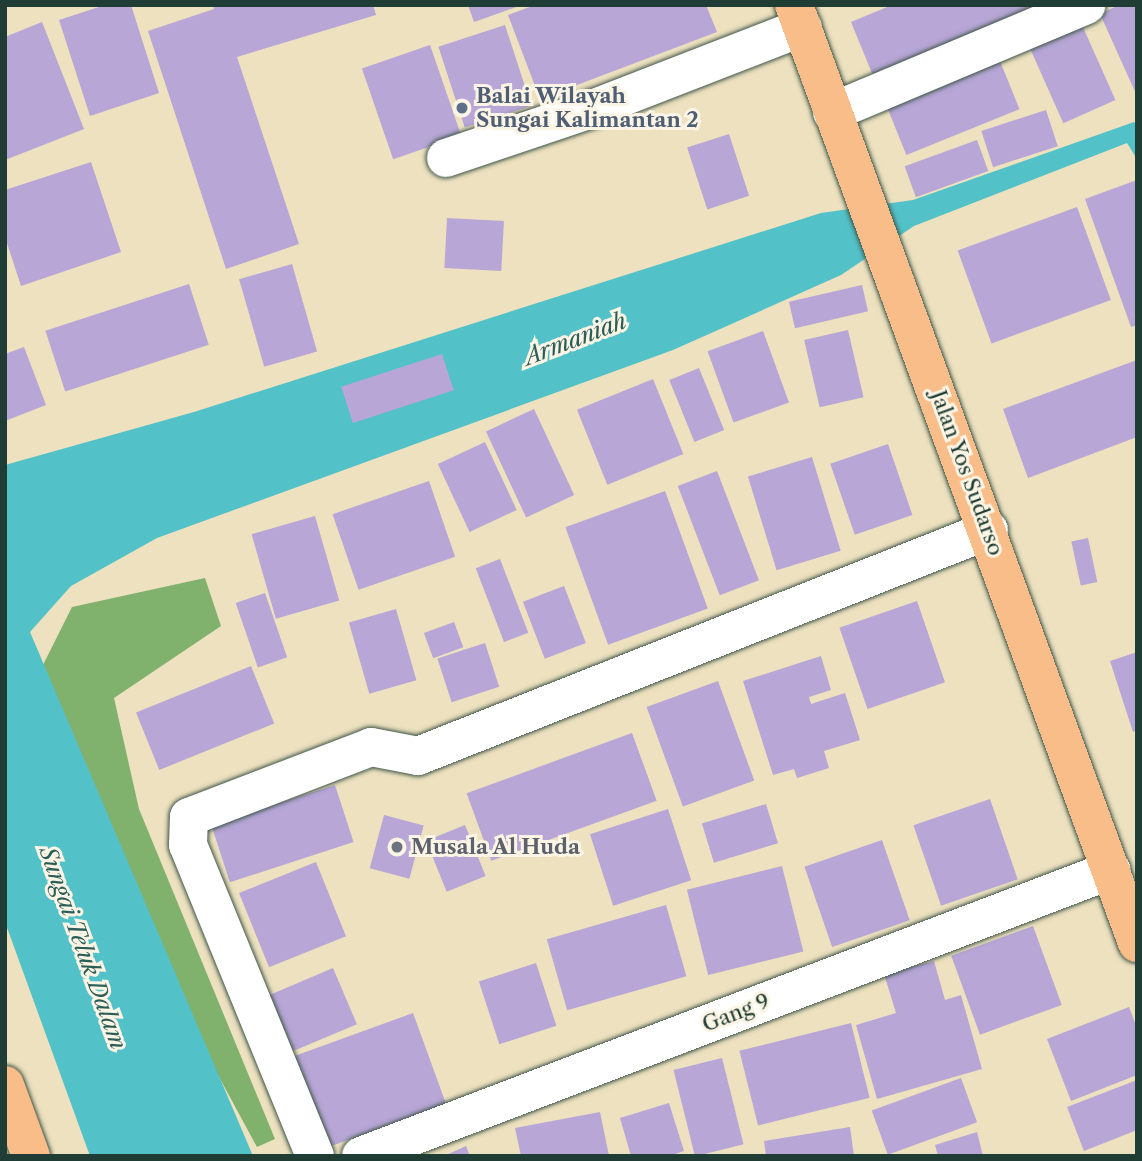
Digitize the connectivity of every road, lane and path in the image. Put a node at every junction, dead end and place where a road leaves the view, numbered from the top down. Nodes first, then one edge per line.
1 (1086, 5) edge
2 (799, 16) edge
3 (832, 112) junction
4 (446, 158) dead end
5 (989, 530) junction
6 (1111, 870) junction
7 (1137, 943) edge
8 (5, 1085) edge
9 (22, 1153) edge
10 (315, 1156) edge
11 (361, 1156) edge

1 - 3 street
2 - 3 highway, Jalan Yos Sudarso
2 - 4 street
3 - 5 highway, Jalan Yos Sudarso
5 - 6 highway, Jalan Yos Sudarso
5 - 10 street
6 - 7 highway, Jalan Yos Sudarso
6 - 11 street, Gang 9
8 - 9 highway

